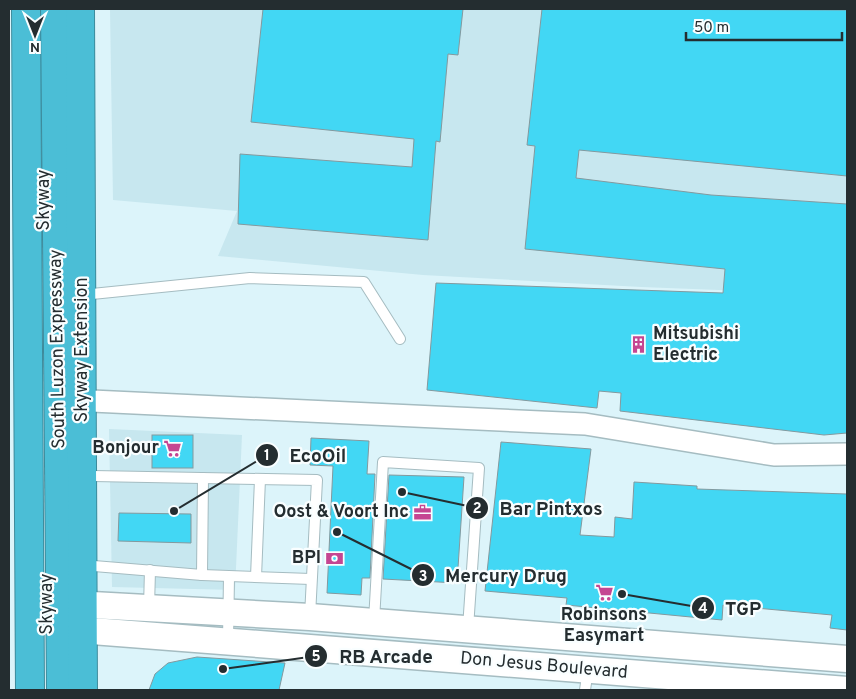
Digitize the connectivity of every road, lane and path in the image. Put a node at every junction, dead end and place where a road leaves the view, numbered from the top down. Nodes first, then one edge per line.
1 (26, 9) edge
2 (43, 9) edge
3 (55, 9) edge
4 (80, 9) edge
5 (9, 98) edge
6 (92, 294) dead end
7 (400, 339) dead end
8 (92, 401) dead end
9 (847, 454) edge
10 (93, 476) dead end
11 (202, 478) junction
12 (260, 479) junction
13 (94, 566) dead end
14 (150, 570) junction
15 (202, 575) junction
16 (230, 576) junction
17 (256, 577) junction
18 (311, 579) junction
19 (92, 604) dead end
20 (149, 607) junction
21 (229, 612) junction
22 (310, 617) junction
23 (374, 622) junction
24 (468, 629) junction
25 (92, 631) dead end
26 (546, 635) junction
27 (228, 641) junction
28 (847, 659) edge
29 (543, 666) junction
30 (587, 680) edge
31 (12, 690) edge
32 (30, 690) edge
33 (47, 690) edge
34 (61, 690) edge
35 (83, 690) edge
36 (847, 690) edge

1 - 32 highway, Skyway
2 - 33 highway, Skyway
3 - 34 highway, South Luzon Expressway
4 - 35 highway, Skyway Extension
5 - 31 highway
6 - 7 lane
8 - 9 street
10 - 11 lane
11 - 12 lane
11 - 15 lane
12 - 17 lane
12 - 18 lane
13 - 14 lane
14 - 15 lane
14 - 20 lane
15 - 16 lane
16 - 17 lane
16 - 21 lane
17 - 18 lane
18 - 22 lane
19 - 20 street, Don Jesus Boulevard
20 - 21 street, Don Jesus Boulevard
21 - 22 street, Don Jesus Boulevard
21 - 27 lane
22 - 23 street, Don Jesus Boulevard
23 - 24 street, Don Jesus Boulevard
23 - 24 lane
24 - 26 street, Don Jesus Boulevard
25 - 27 street, Don Jesus Boulevard
26 - 28 street, Don Jesus Boulevard
26 - 29 street
27 - 29 street, Don Jesus Boulevard
29 - 30 street, Don Jesus Boulevard
30 - 36 street, Don Jesus Boulevard

